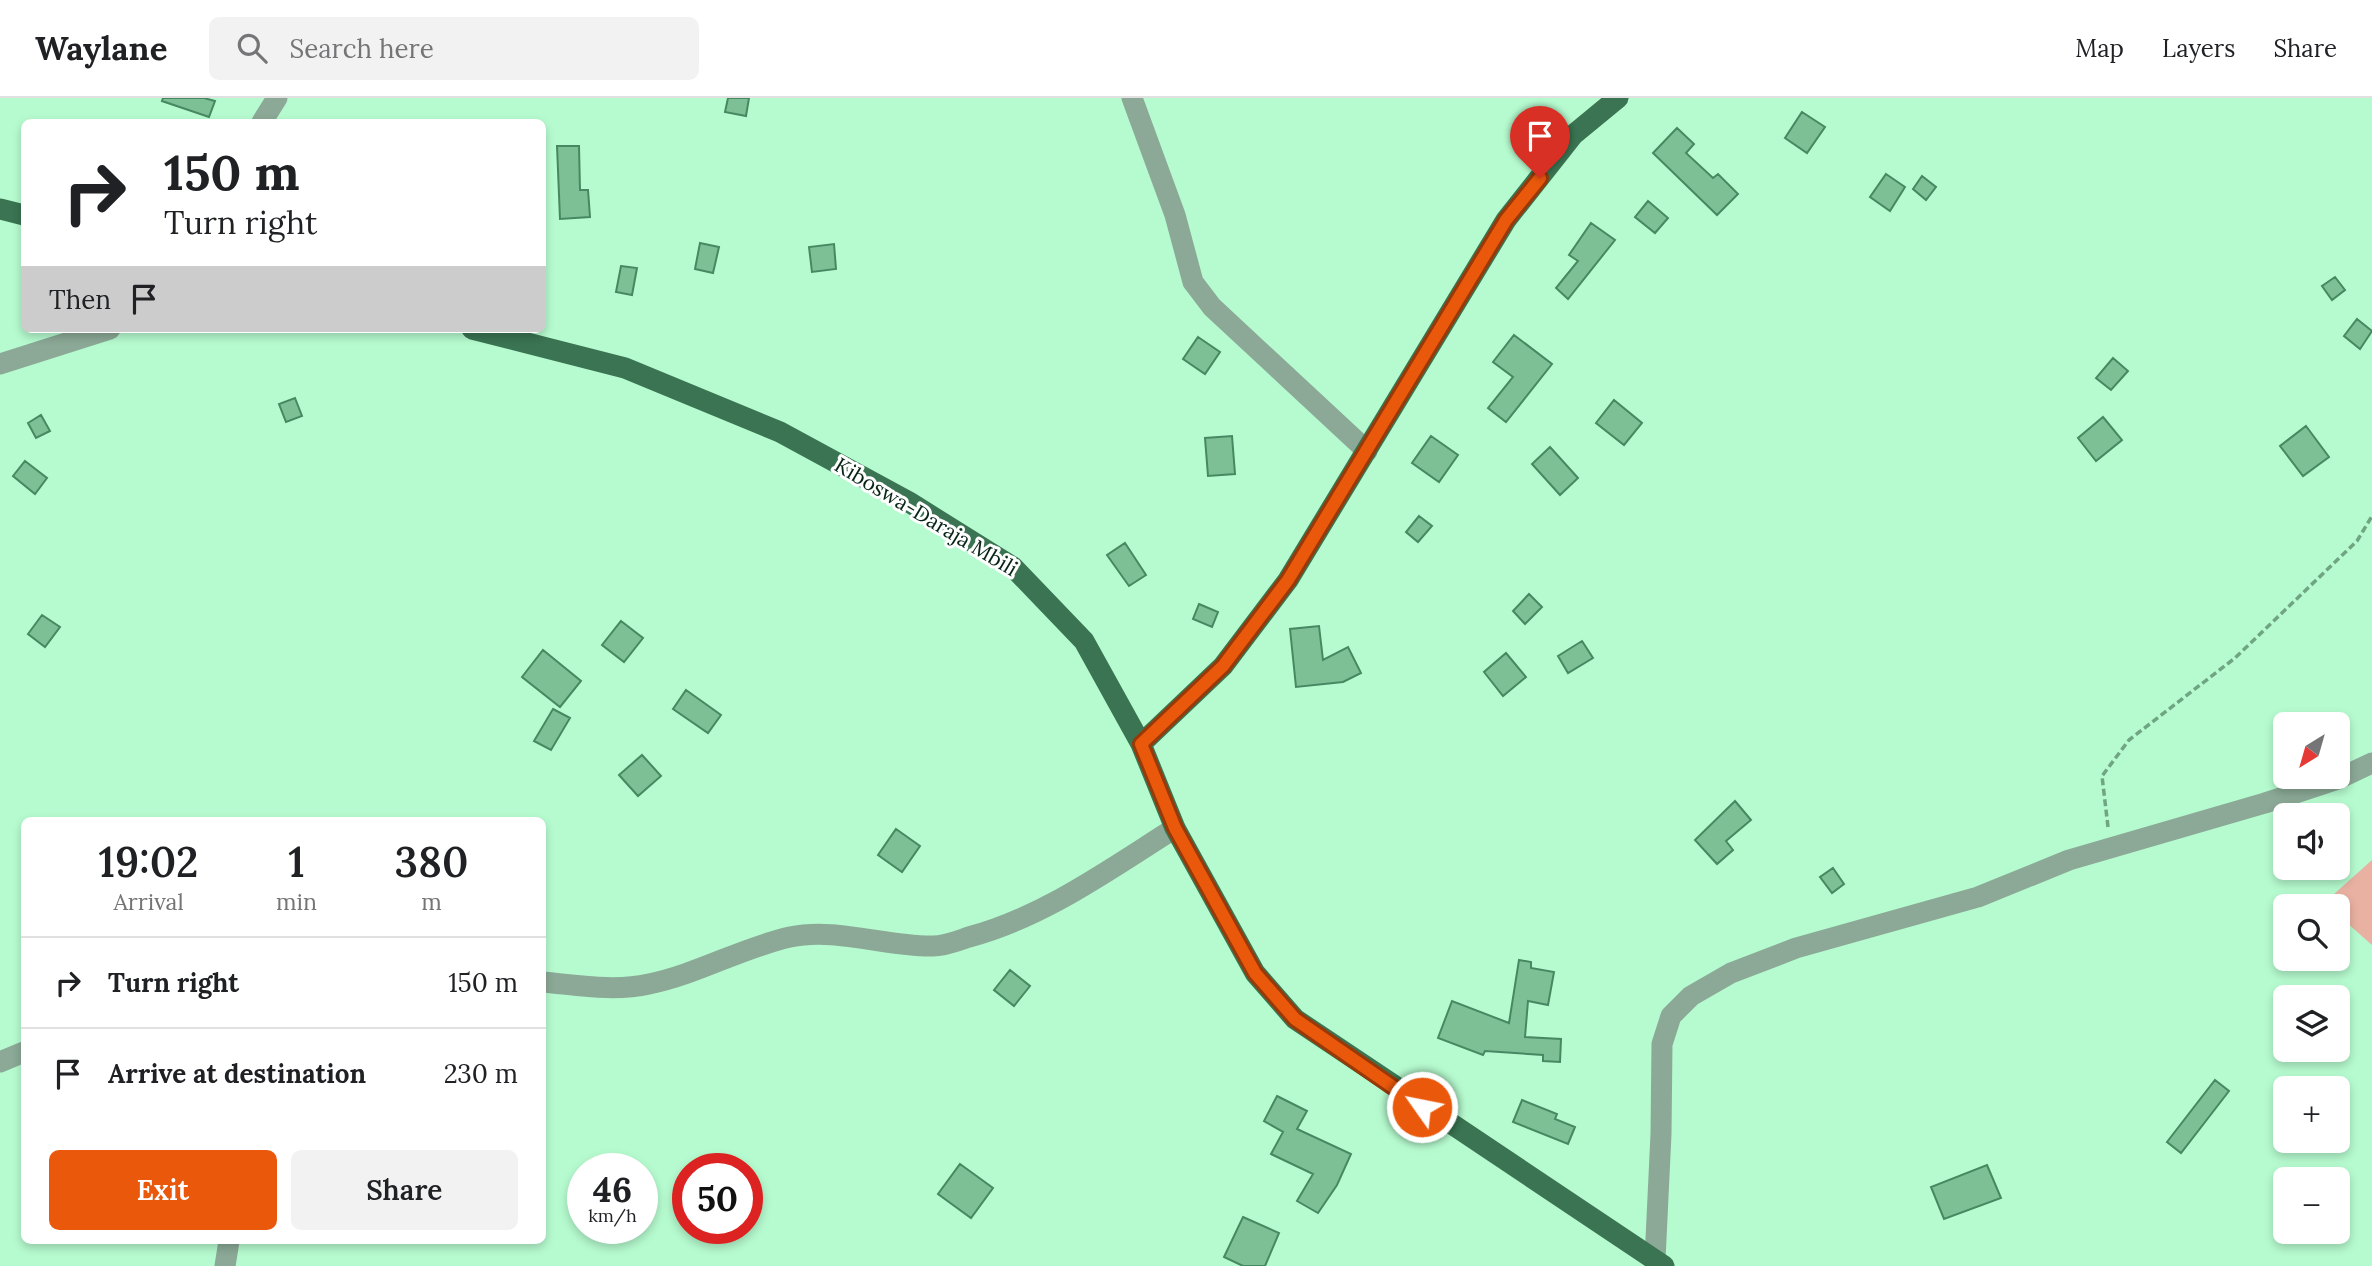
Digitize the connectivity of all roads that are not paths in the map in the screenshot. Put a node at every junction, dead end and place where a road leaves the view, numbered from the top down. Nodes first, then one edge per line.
1 (277, 98) edge
2 (1132, 98) edge
3 (1618, 98) edge
4 (264, 119) edge
5 (0, 209) edge
6 (21, 214) edge
7 (97, 333) edge
8 (488, 333) edge
9 (0, 364) edge
10 (1367, 451) junction
11 (1141, 744) junction
12 (2372, 763) edge
13 (1175, 828) junction
14 (546, 982) edge
15 (21, 1053) edge
16 (0, 1062) edge
17 (229, 1244) edge
18 (1659, 1263) edge
19 (225, 1266) edge

1 - 4 street
2 - 10 street
3 - 10 main road
5 - 6 main road
7 - 9 street
8 - 11 main road, Kiboswa-Daraja Mbili
10 - 11 main road
11 - 13 main road, Kiboswa-Daraja Mbili
12 - 18 street
13 - 14 street
13 - 18 main road, Kiboswa-Daraja Mbili
15 - 16 street
17 - 19 street

